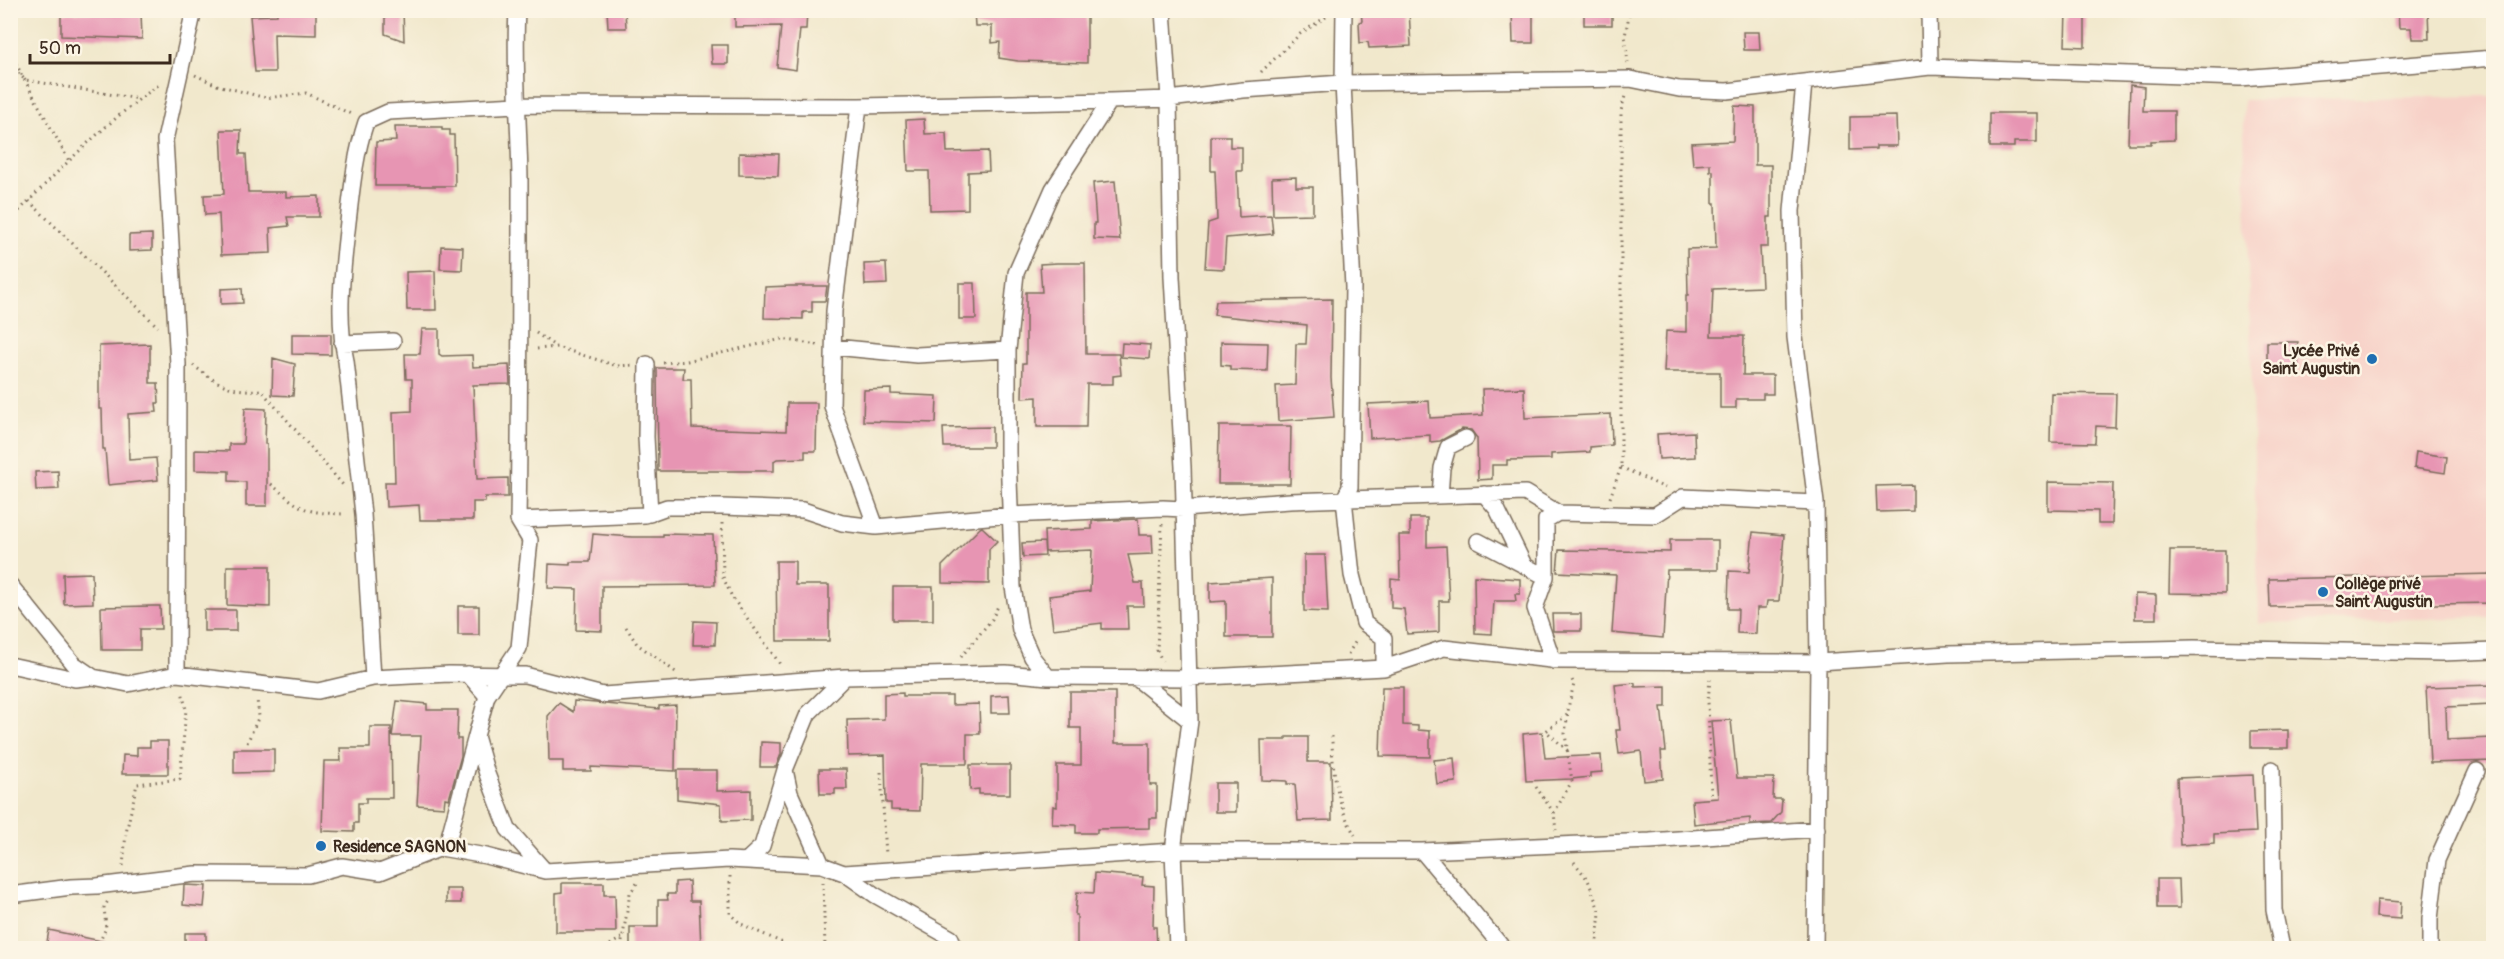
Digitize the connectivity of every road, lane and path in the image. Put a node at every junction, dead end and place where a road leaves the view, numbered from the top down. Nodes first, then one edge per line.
1 (194, 10) edge
2 (517, 10) edge
3 (1163, 10) edge
4 (1344, 10) edge
5 (1630, 10) edge
6 (1929, 10) edge
7 (1329, 16) dead end
8 (10, 53) edge
9 (2493, 58) edge
10 (10, 64) edge
11 (1930, 67) junction
12 (181, 70) junction
13 (25, 80) junction
14 (1630, 80) junction
15 (1343, 83) junction
16 (1804, 83) junction
17 (1243, 90) junction
18 (139, 99) junction
19 (1169, 99) junction
20 (1110, 101) junction
21 (519, 105) junction
22 (859, 106) junction
23 (366, 122) junction
24 (69, 161) junction
25 (28, 201) junction
26 (10, 226) edge
27 (393, 341) dead end
28 (342, 343) junction
29 (177, 346) junction
30 (834, 347) junction
31 (1008, 350) junction
32 (520, 351) junction
33 (647, 364) junction
34 (1466, 438) dead end
35 (1621, 467) junction
36 (271, 484) dead end
37 (1484, 494) junction
38 (1440, 496) junction
39 (1683, 497) junction
40 (1344, 499) junction
41 (1816, 502) junction
42 (722, 507) junction
43 (1162, 508) junction
44 (1183, 509) junction
45 (362, 510) junction
46 (1558, 513) junction
47 (650, 514) junction
48 (1604, 514) junction
49 (1010, 515) junction
50 (518, 520) junction
51 (876, 526) junction
52 (1478, 541) dead end
53 (1524, 565) junction
54 (1545, 577) junction
55 (10, 585) edge
56 (1000, 601) dead end
57 (1364, 621) junction
58 (626, 627) dead end
59 (2493, 651) edge
60 (1557, 661) junction
61 (1720, 661) junction
62 (1818, 662) junction
63 (10, 664) edge
64 (1384, 668) junction
65 (1333, 671) junction
66 (177, 674) junction
67 (468, 674) junction
68 (500, 675) junction
69 (947, 675) junction
70 (93, 677) junction
71 (845, 677) junction
72 (1048, 677) junction
73 (373, 678) junction
74 (1136, 678) junction
75 (1170, 678) junction
76 (1188, 678) junction
77 (793, 681) junction
78 (267, 684) junction
79 (694, 688) junction
80 (487, 696) junction
81 (1567, 715) junction
82 (1190, 721) junction
83 (476, 736) junction
84 (1332, 736) dead end
85 (247, 743) dead end
86 (1569, 753) junction
87 (2272, 769) dead end
88 (785, 770) junction
89 (2477, 771) dead end
90 (881, 772) dead end
91 (1536, 787) dead end
92 (1711, 794) dead end
93 (1554, 813) junction
94 (1817, 829) junction
95 (1561, 845) junction
96 (446, 848) junction
97 (1173, 851) junction
98 (1366, 851) junction
99 (1422, 851) junction
100 (729, 860) junction
101 (746, 861) junction
102 (650, 865) junction
103 (822, 865) junction
104 (888, 869) junction
105 (545, 871) junction
106 (844, 873) junction
107 (122, 882) junction
108 (10, 896) edge
109 (623, 937) junction
110 (104, 948) edge
111 (605, 948) edge
112 (621, 948) edge
113 (795, 948) edge
114 (825, 948) edge
115 (954, 948) edge
116 (1177, 948) edge
117 (1503, 948) edge
118 (1596, 948) edge
119 (1815, 948) edge
120 (2282, 948) edge
121 (2430, 948) edge

1 - 12 street
2 - 21 street
3 - 19 street
4 - 15 street
5 - 14 path
6 - 11 street
7 - 17 path
8 - 13 path
9 - 11 street
10 - 13 path
11 - 16 street
12 - 18 path
12 - 23 path
12 - 29 street
13 - 18 path
13 - 24 path
14 - 15 street
14 - 16 street
14 - 35 path
15 - 17 street
15 - 40 street
16 - 41 street
17 - 19 street
18 - 24 path
19 - 20 street
19 - 44 street
20 - 22 street
20 - 31 street
21 - 22 street
21 - 23 street
21 - 32 street
22 - 30 street
23 - 28 street
24 - 25 path
25 - 26 path
25 - 29 path
27 - 28 street
28 - 45 street
29 - 45 path
29 - 66 street
30 - 31 street
30 - 33 path
30 - 51 street
31 - 49 street
32 - 33 path
32 - 50 street
33 - 47 street
34 - 38 street
35 - 39 path
35 - 48 path
36 - 45 path
37 - 38 street
37 - 46 street
37 - 53 street
38 - 40 street
39 - 41 street
39 - 48 street
40 - 44 street
40 - 57 street
41 - 62 street
42 - 47 street
42 - 51 street
42 - 77 path
43 - 44 street
43 - 49 street
43 - 75 path
44 - 76 street
45 - 73 street
46 - 48 street
46 - 54 street
47 - 50 street
49 - 51 street
49 - 72 street
50 - 68 street
52 - 53 street
53 - 54 street
54 - 60 street
55 - 70 street
56 - 69 path
57 - 64 street
57 - 65 path
58 - 79 path
59 - 62 street
60 - 61 street
60 - 64 street
60 - 81 path
61 - 62 street
61 - 92 path
62 - 94 street
63 - 70 street
64 - 65 street
65 - 76 street
66 - 70 street
66 - 78 street
66 - 107 path
67 - 68 street
67 - 73 street
67 - 80 street
68 - 79 street
68 - 80 street
69 - 71 street
69 - 72 street
71 - 77 street
71 - 88 street
72 - 74 street
73 - 78 street
74 - 75 street
74 - 82 street
75 - 76 street
76 - 82 street
77 - 79 street
78 - 85 path
80 - 83 street
81 - 86 path
81 - 86 path
82 - 97 street
83 - 96 street
83 - 105 street
84 - 98 path
86 - 93 path
87 - 120 street
88 - 101 street
88 - 103 street
89 - 121 street
90 - 104 path
91 - 93 path
93 - 95 path
94 - 95 street
94 - 119 street
95 - 99 street
95 - 118 path
96 - 105 street
96 - 107 street
97 - 98 street
97 - 104 street
97 - 116 street
98 - 99 street
99 - 117 street
100 - 101 street
100 - 102 street
100 - 113 path
101 - 103 street
102 - 105 street
102 - 109 path
103 - 106 street
103 - 114 path
104 - 106 street
106 - 115 street
107 - 108 street
107 - 110 path
109 - 111 path
109 - 112 path

